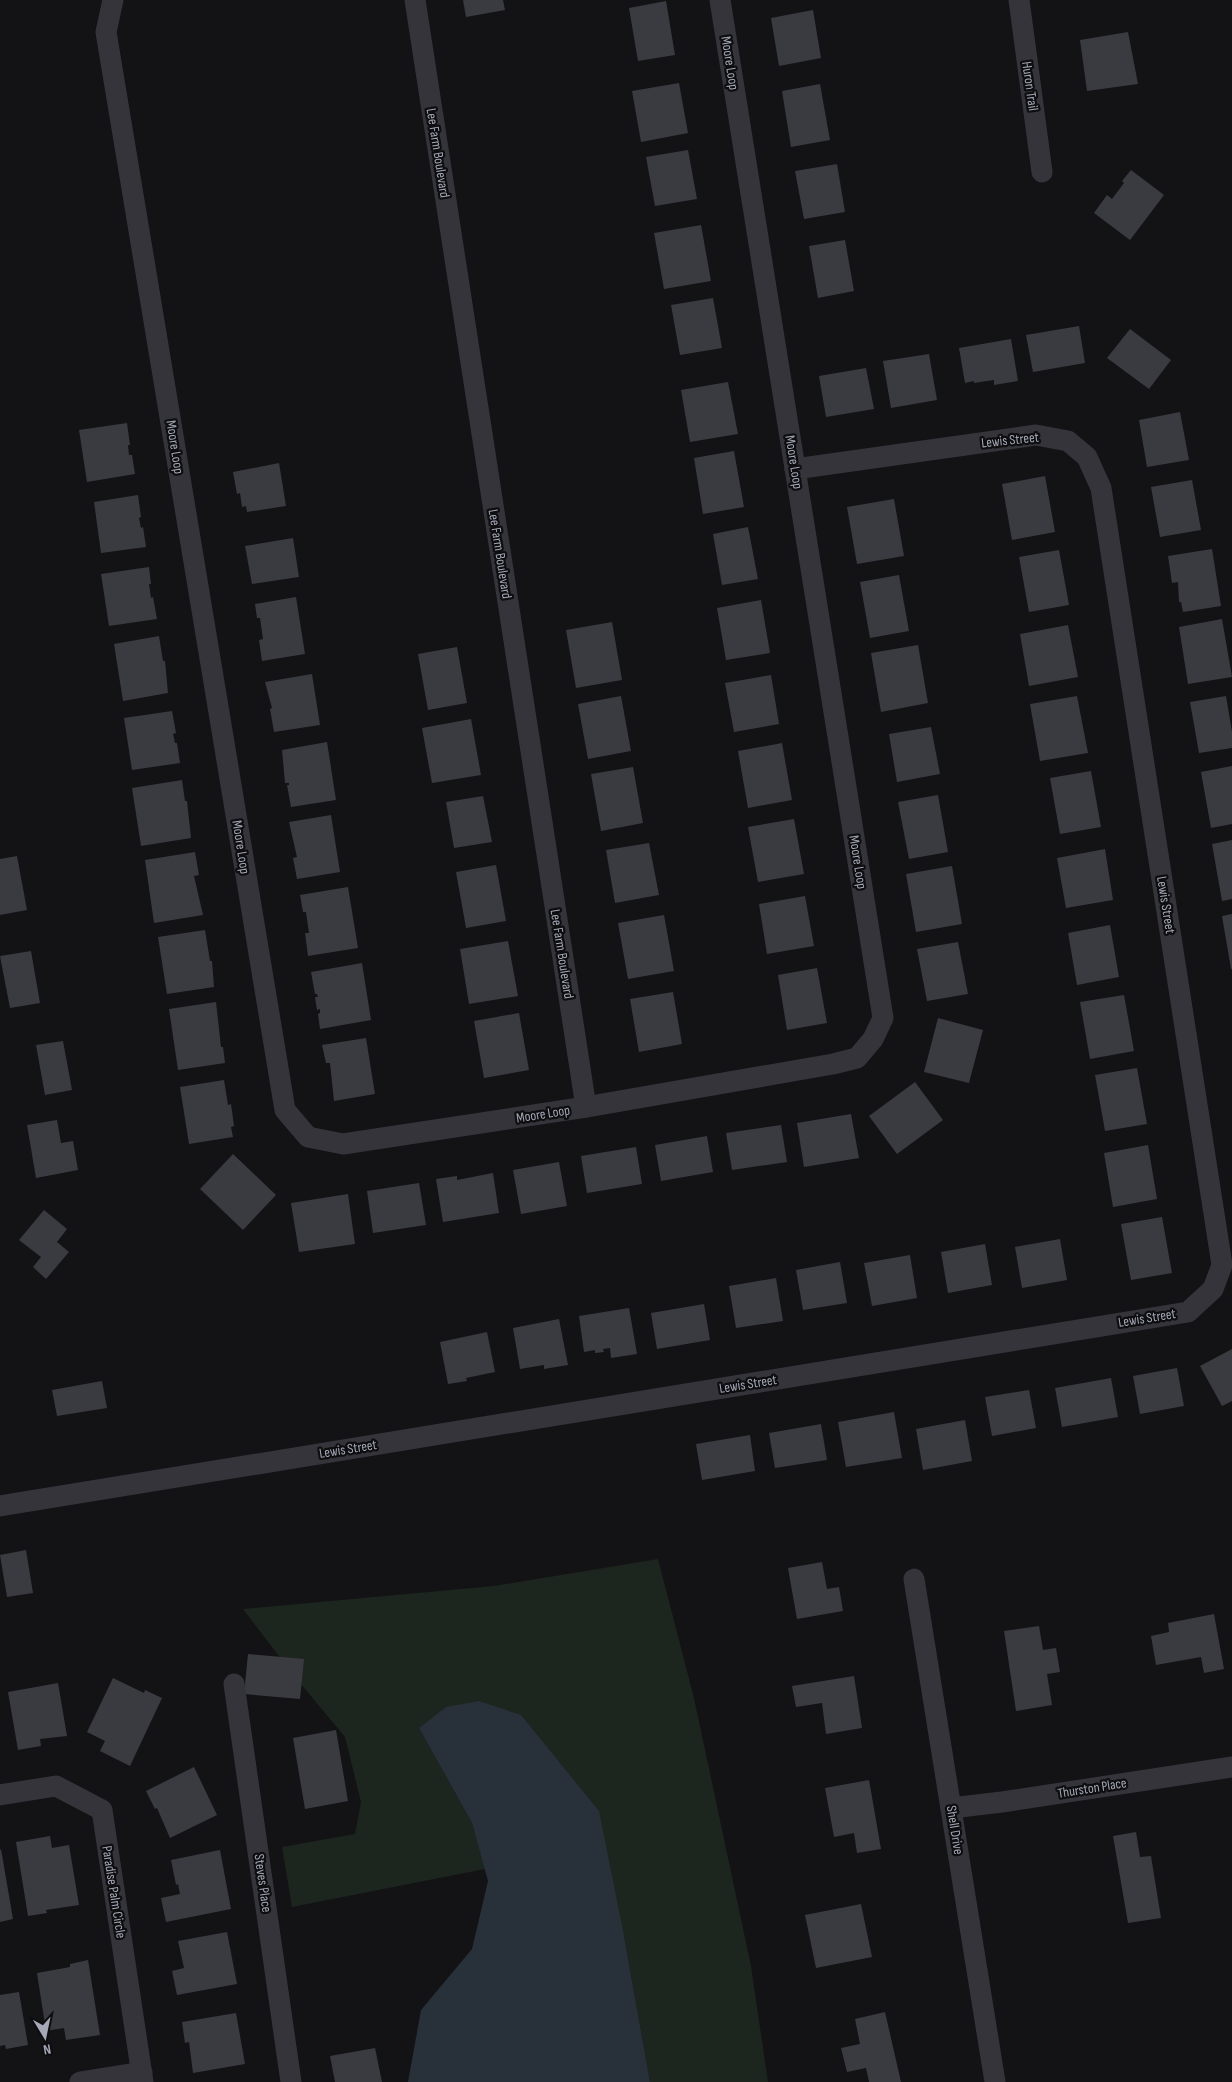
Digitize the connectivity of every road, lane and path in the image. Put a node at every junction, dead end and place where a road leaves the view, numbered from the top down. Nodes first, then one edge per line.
1 (113, 0) edge
2 (414, 0) edge
3 (720, 0) edge
4 (1018, 0) edge
5 (1042, 172) dead end
6 (795, 469) junction
7 (586, 1107) junction
8 (0, 1506) edge
9 (914, 1579) dead end
10 (234, 1684) dead end
11 (1232, 1767) edge
12 (0, 1795) edge
13 (952, 1808) junction
14 (143, 2077) edge
15 (80, 2082) edge
16 (291, 2082) edge
17 (995, 2082) edge

1 - 7 street, Moore Loop
2 - 7 street, Lee Farm Boulevard
3 - 6 street, Moore Loop
4 - 5 street, Huron Trail
6 - 7 street, Moore Loop
6 - 8 street, Lewis Street
9 - 13 street, Shell Drive
10 - 16 street, Steves Place
11 - 13 street, Thurston Place
12 - 14 street, Paradise Palm Circle
13 - 17 street, Shell Drive
14 - 15 street

